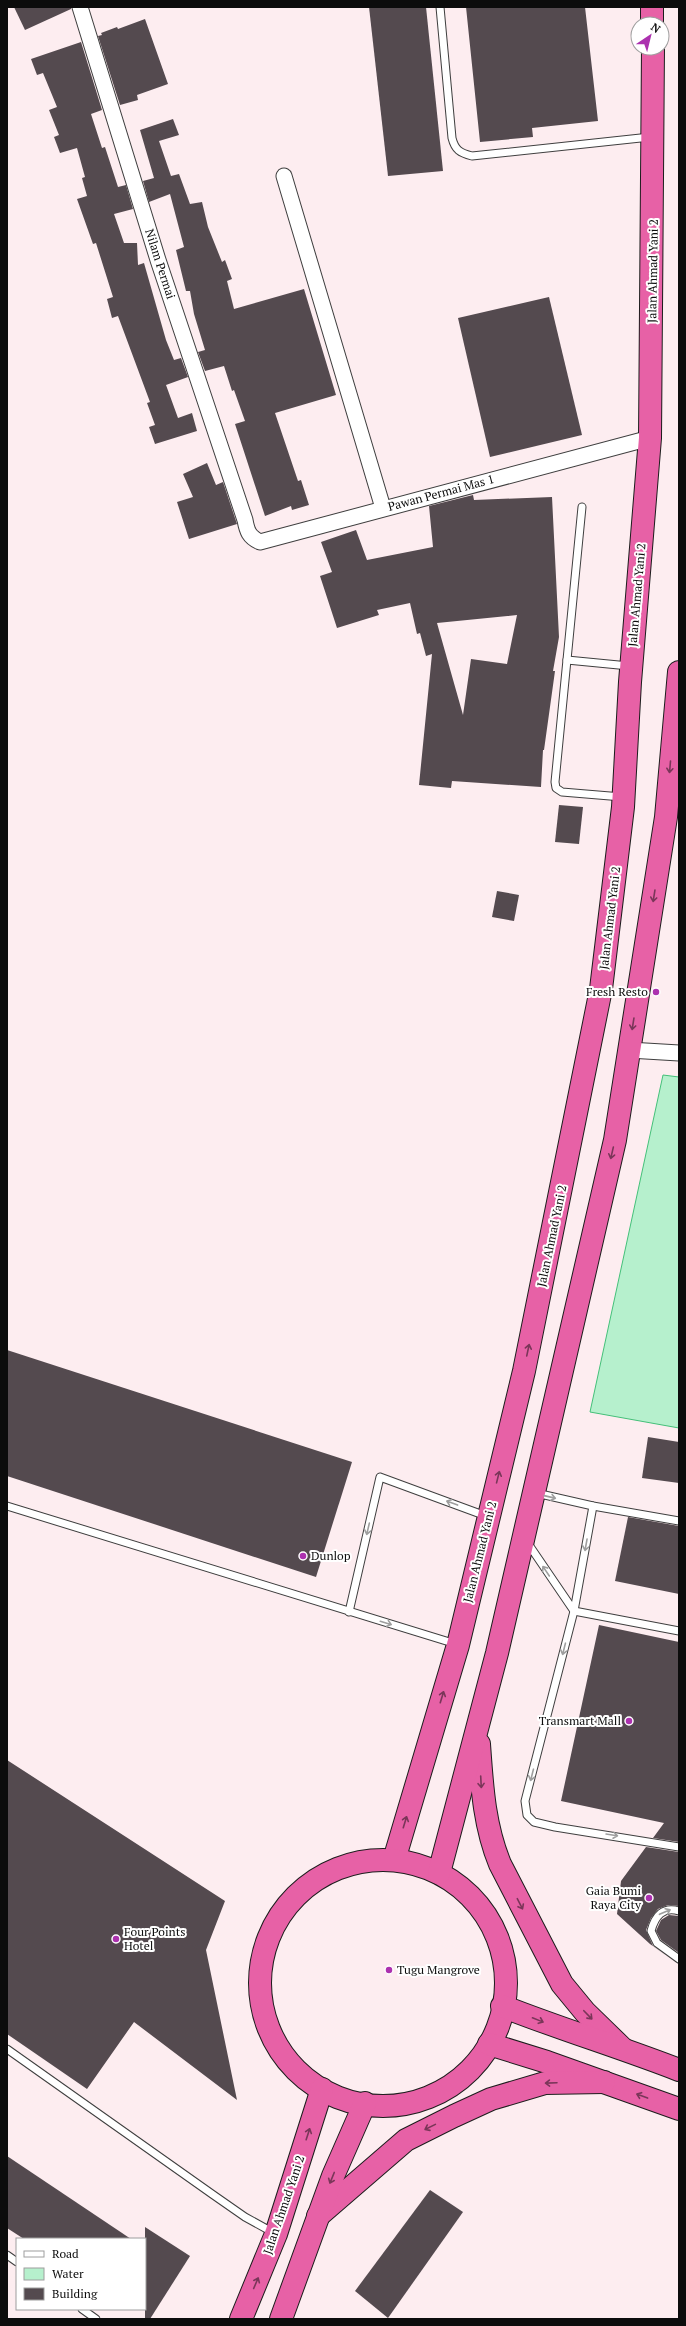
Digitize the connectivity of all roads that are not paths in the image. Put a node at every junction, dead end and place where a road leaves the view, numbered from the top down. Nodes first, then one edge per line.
1 (80, 7) edge
2 (440, 7) edge
3 (653, 56) edge
4 (654, 137) junction
5 (284, 176) dead end
6 (650, 438) junction
7 (383, 508) junction
8 (582, 508) dead end
9 (245, 520) joint
10 (567, 660) junction
11 (631, 666) junction
12 (679, 672) edge
13 (623, 798) junction
14 (672, 817) edge
15 (629, 1050) junction
16 (679, 1053) edge
17 (535, 1493) junction
18 (7, 1506) edge
19 (593, 1506) junction
20 (488, 1516) junction
21 (679, 1521) edge
22 (524, 1538) junction
23 (574, 1611) junction
24 (348, 1612) junction
25 (679, 1631) edge
26 (458, 1645) junction
27 (479, 1729) junction
28 (679, 1847) edge
29 (394, 1860) junction
30 (439, 1873) junction
31 (679, 1911) edge
32 (679, 1959) edge
33 (502, 2006) junction
34 (489, 2044) junction
35 (622, 2048) junction
36 (7, 2049) edge
37 (679, 2070) edge
38 (604, 2082) junction
39 (322, 2089) junction
40 (365, 2103) junction
41 (679, 2109) edge
42 (318, 2216) junction
43 (276, 2234) junction
44 (7, 2255) edge
45 (16, 2261) edge
46 (83, 2310) edge
47 (96, 2319) edge
48 (242, 2319) edge
49 (281, 2319) edge

1 - 9 street, Nilam Permai
2 - 4 lane
3 - 4 highway, Jalan Ahmad Yani 2
4 - 6 highway, Jalan Ahmad Yani 2
5 - 7 street
6 - 7 street, Pawan Permai Mas 1
6 - 11 highway, Jalan Ahmad Yani 2
7 - 9 street, Pawan Permai Mas 1
8 - 10 lane
10 - 11 lane
10 - 13 lane
11 - 13 highway, Jalan Ahmad Yani 2
12 -> 14 highway
20 -> 13 highway, Jalan Ahmad Yani 2
14 -> 15 highway
15 - 16 street
15 -> 17 highway
17 -> 19 lane
17 - 22 highway
18 - 24 lane
19 - 21 lane
19 -> 23 lane
20 -> 24 lane
20 - 26 highway, Jalan Ahmad Yani 2
23 -> 22 lane
22 - 27 highway
23 - 25 lane
23 -> 28 lane
24 -> 26 lane
29 -> 26 highway, Jalan Ahmad Yani 2
27 - 30 highway
27 -> 35 highway
29 - 30 highway
29 - 39 highway
30 - 33 highway
32 -> 31 lane
33 - 34 highway
33 -> 35 highway
34 - 38 highway
34 - 40 highway
35 - 37 highway
36 - 43 lane
41 -> 38 highway
38 -> 42 highway
39 - 40 highway
43 -> 39 highway, Jalan Ahmad Yani 2
40 -> 42 highway
42 - 49 highway
48 -> 43 highway, Jalan Ahmad Yani 2
44 - 45 lane
46 - 47 lane

